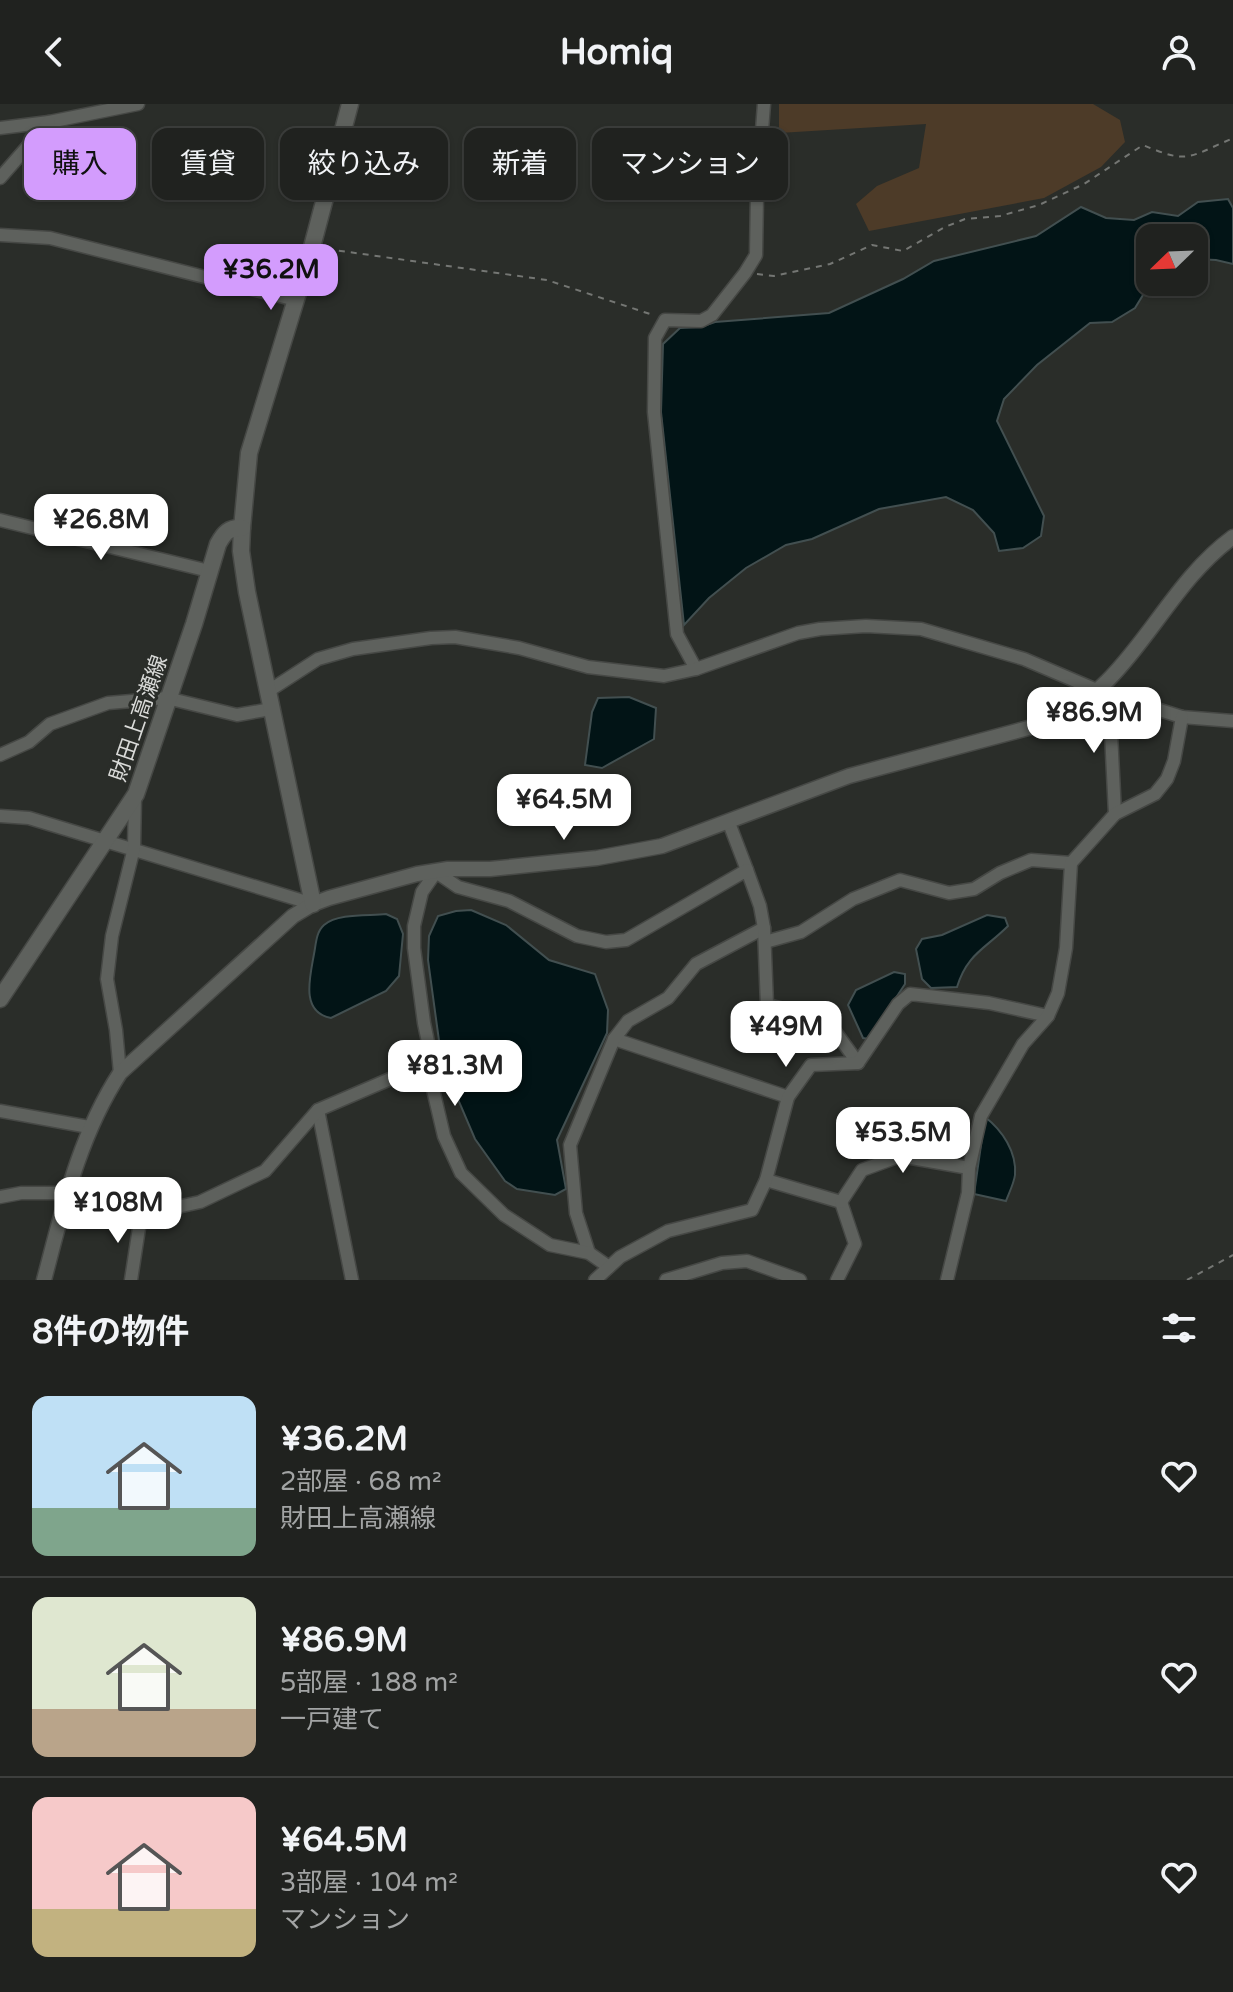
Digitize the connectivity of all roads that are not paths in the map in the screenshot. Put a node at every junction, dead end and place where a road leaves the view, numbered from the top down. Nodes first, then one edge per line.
1 (138, 104) edge
2 (350, 104) edge
3 (764, 104) edge
4 (49, 122) junction
5 (0, 128) edge
6 (0, 178) edge
7 (0, 235) edge
8 (296, 300) junction
9 (0, 520) edge
10 (242, 528) junction
11 (1233, 537) edge
12 (209, 571) junction
13 (696, 669) junction
14 (1099, 691) junction
15 (167, 698) junction
16 (269, 700) junction
17 (1182, 717) junction
18 (1233, 721) edge
19 (0, 755) edge
20 (136, 794) junction
21 (1115, 814) junction
22 (0, 816) edge
23 (729, 823) junction
24 (105, 840) junction
25 (134, 848) junction
26 (1071, 863) junction
27 (747, 870) junction
28 (436, 872) junction
29 (313, 904) junction
30 (764, 928) junction
31 (765, 942) junction
32 (0, 999) edge
33 (1048, 1016) junction
34 (614, 1039) junction
35 (432, 1061) junction
36 (858, 1063) junction
37 (120, 1073) junction
38 (788, 1097) junction
39 (318, 1110) junction
40 (0, 1111) edge
41 (89, 1127) junction
42 (969, 1168) junction
43 (766, 1180) junction
44 (68, 1193) junction
45 (0, 1197) edge
46 (841, 1202) junction
47 (141, 1215) junction
48 (589, 1253) junction
49 (609, 1267) junction
50 (44, 1280) edge
51 (131, 1280) edge
52 (352, 1280) edge
53 (595, 1280) edge
54 (666, 1280) edge
55 (800, 1280) edge
56 (837, 1280) edge
57 (947, 1280) edge

1 - 4 street
2 - 8 main road
3 - 13 street
4 - 5 street
4 - 6 street
7 - 8 street
8 - 10 main road
9 - 12 street
10 - 12 main road, 財田上高瀬線
10 - 16 main road
11 - 14 street
12 - 15 main road, 財田上高瀬線
13 - 14 street
13 - 16 street
14 - 17 street
14 - 21 street
14 - 23 street
15 - 16 street
15 - 19 street
15 - 20 main road, 財田上高瀬線
16 - 29 main road
17 - 18 street
17 - 21 street
20 - 24 main road, 財田上高瀬線
20 - 25 street
21 - 26 street
22 - 24 street
23 - 27 street
23 - 28 street
24 - 25 street
24 - 32 main road, 財田上高瀬線
25 - 29 street
25 - 37 street
26 - 31 street
26 - 33 street
27 - 28 street
27 - 30 street
28 - 29 street
28 - 35 street
29 - 37 street
30 - 31 street
30 - 34 street
31 - 36 street
33 - 36 street
33 - 42 street
34 - 38 street
34 - 48 street
35 - 39 street
35 - 48 street
36 - 38 street
37 - 41 street
38 - 43 street
39 - 47 street
39 - 52 street
40 - 41 street
41 - 44 street
42 - 46 street
42 - 57 street
43 - 46 street
43 - 49 street
44 - 45 street
44 - 47 street
44 - 50 street
46 - 56 street
47 - 51 street
48 - 49 street
49 - 53 street
54 - 55 street

